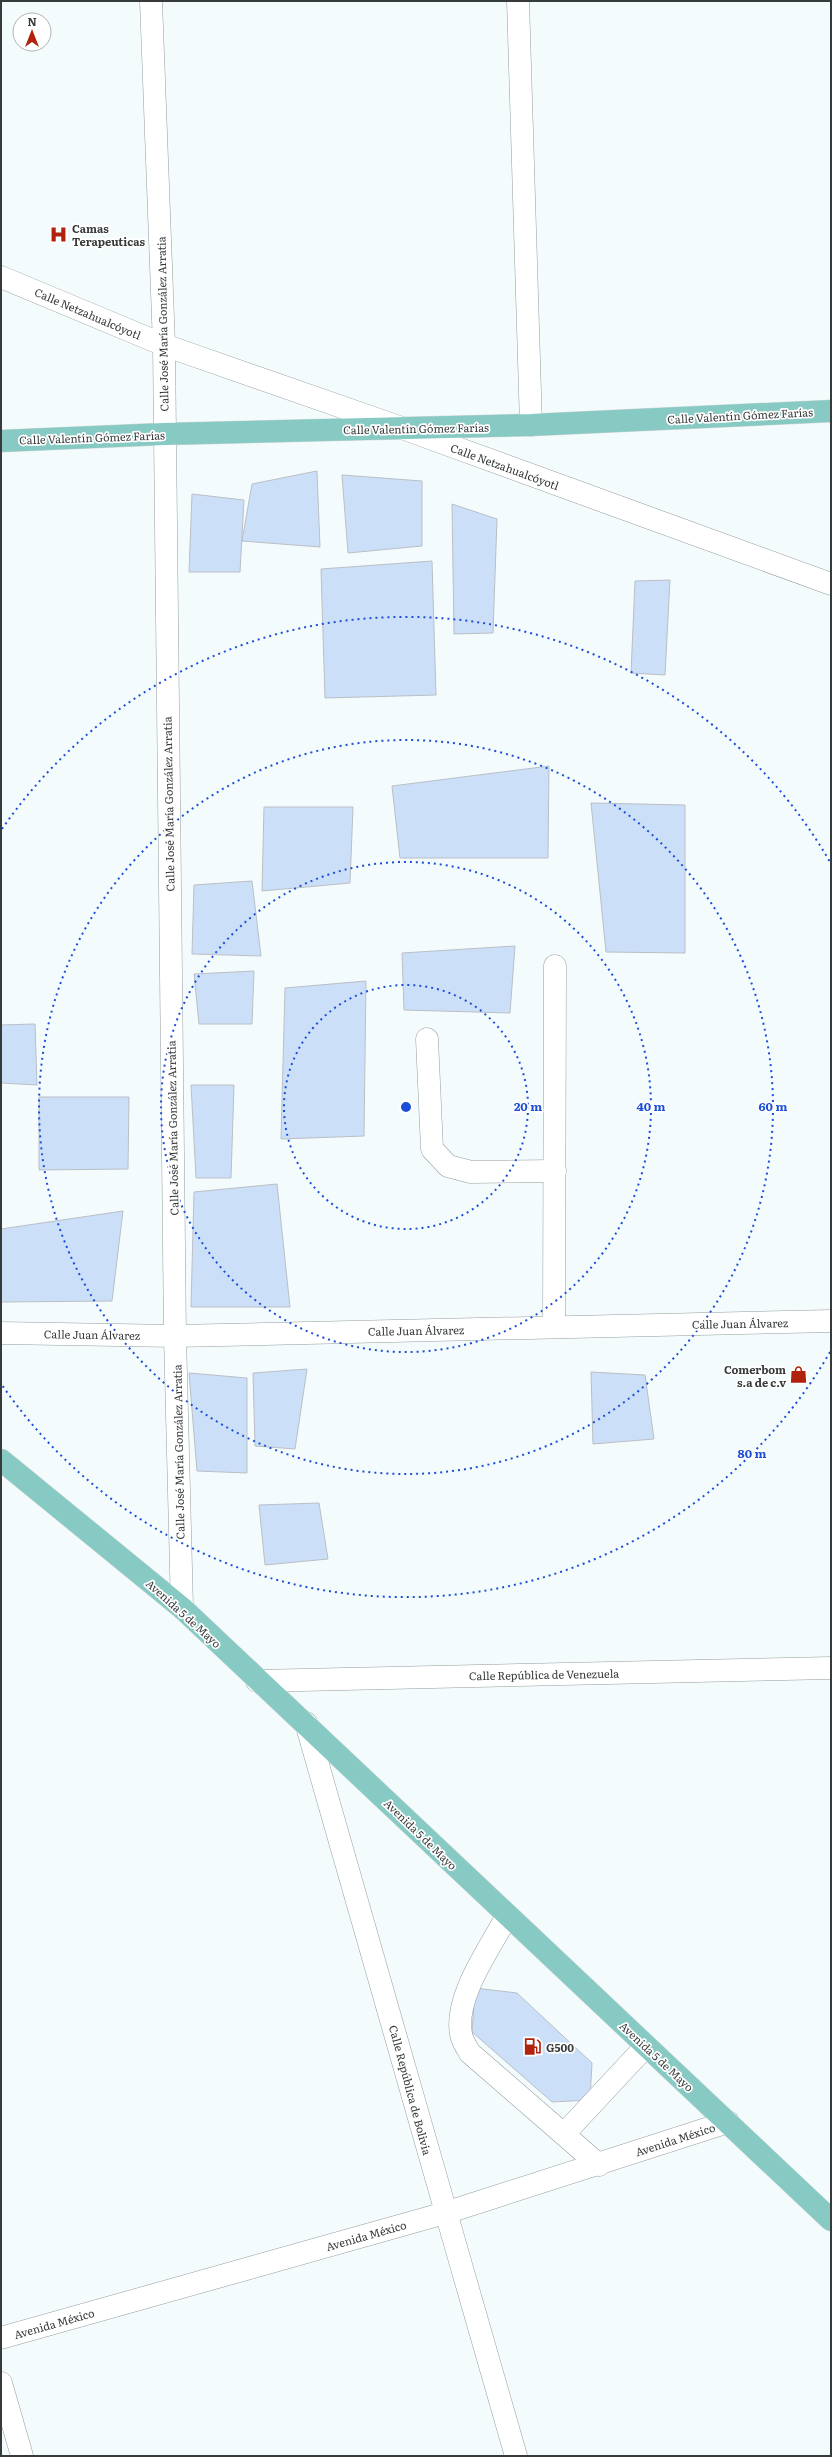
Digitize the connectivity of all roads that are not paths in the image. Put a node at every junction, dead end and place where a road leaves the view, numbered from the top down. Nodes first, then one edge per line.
1 (151, 1) edge
2 (518, 1) edge
3 (1, 277) edge
4 (164, 345) junction
5 (831, 411) edge
6 (531, 425) junction
7 (402, 428) junction
8 (164, 434) junction
9 (1, 441) edge
10 (831, 584) edge
11 (555, 966) dead end
12 (427, 1039) dead end
13 (555, 1171) junction
14 (831, 1321) edge
15 (554, 1327) junction
16 (1, 1333) edge
17 (175, 1336) junction
18 (1, 1461) edge
19 (182, 1608) junction
20 (831, 1668) edge
21 (257, 1681) junction
22 (306, 1724) junction
23 (507, 1916) junction
24 (646, 2046) junction
25 (728, 2122) junction
26 (564, 2134) junction
27 (599, 2165) junction
28 (445, 2213) junction
29 (831, 2220) edge
30 (1, 2338) edge
31 (1, 2383) edge
32 (22, 2456) edge
33 (516, 2456) edge

1 - 4 street, Calle José María González Arratia
2 - 6 street
3 - 4 street, Calle Netzahualcóyotl
4 - 7 street, Calle Netzahualcóyotl
4 - 8 street, Calle José María González Arratia
5 - 6 main road, Calle Valentín Gómez Farías
6 - 7 main road, Calle Valentín Gómez Farías
7 - 8 main road, Calle Valentín Gómez Farías
7 - 10 street, Calle Netzahualcóyotl
8 - 9 main road, Calle Valentín Gómez Farías
8 - 17 street, Calle José María González Arratia
11 - 13 street
12 - 13 street
13 - 15 street
14 - 15 street, Calle Juan Álvarez
15 - 17 street, Calle Juan Álvarez
16 - 17 street, Calle Juan Álvarez
17 - 19 street, Calle José María González Arratia
18 - 19 main road, Avenida 5 de Mayo
19 - 21 main road, Avenida 5 de Mayo
20 - 21 street, Calle República de Venezuela
21 - 22 main road, Avenida 5 de Mayo
22 - 23 main road, Avenida 5 de Mayo
22 - 28 street, Calle República de Bolivia
23 - 24 main road, Avenida 5 de Mayo
23 - 26 street
24 - 25 main road, Avenida 5 de Mayo
24 - 26 street
25 - 27 street, Avenida México
25 - 29 main road, Avenida 5 de Mayo
26 - 27 street
27 - 28 street, Avenida México
28 - 30 street, Avenida México
28 - 33 street, Calle República de Bolivia
31 - 32 street

